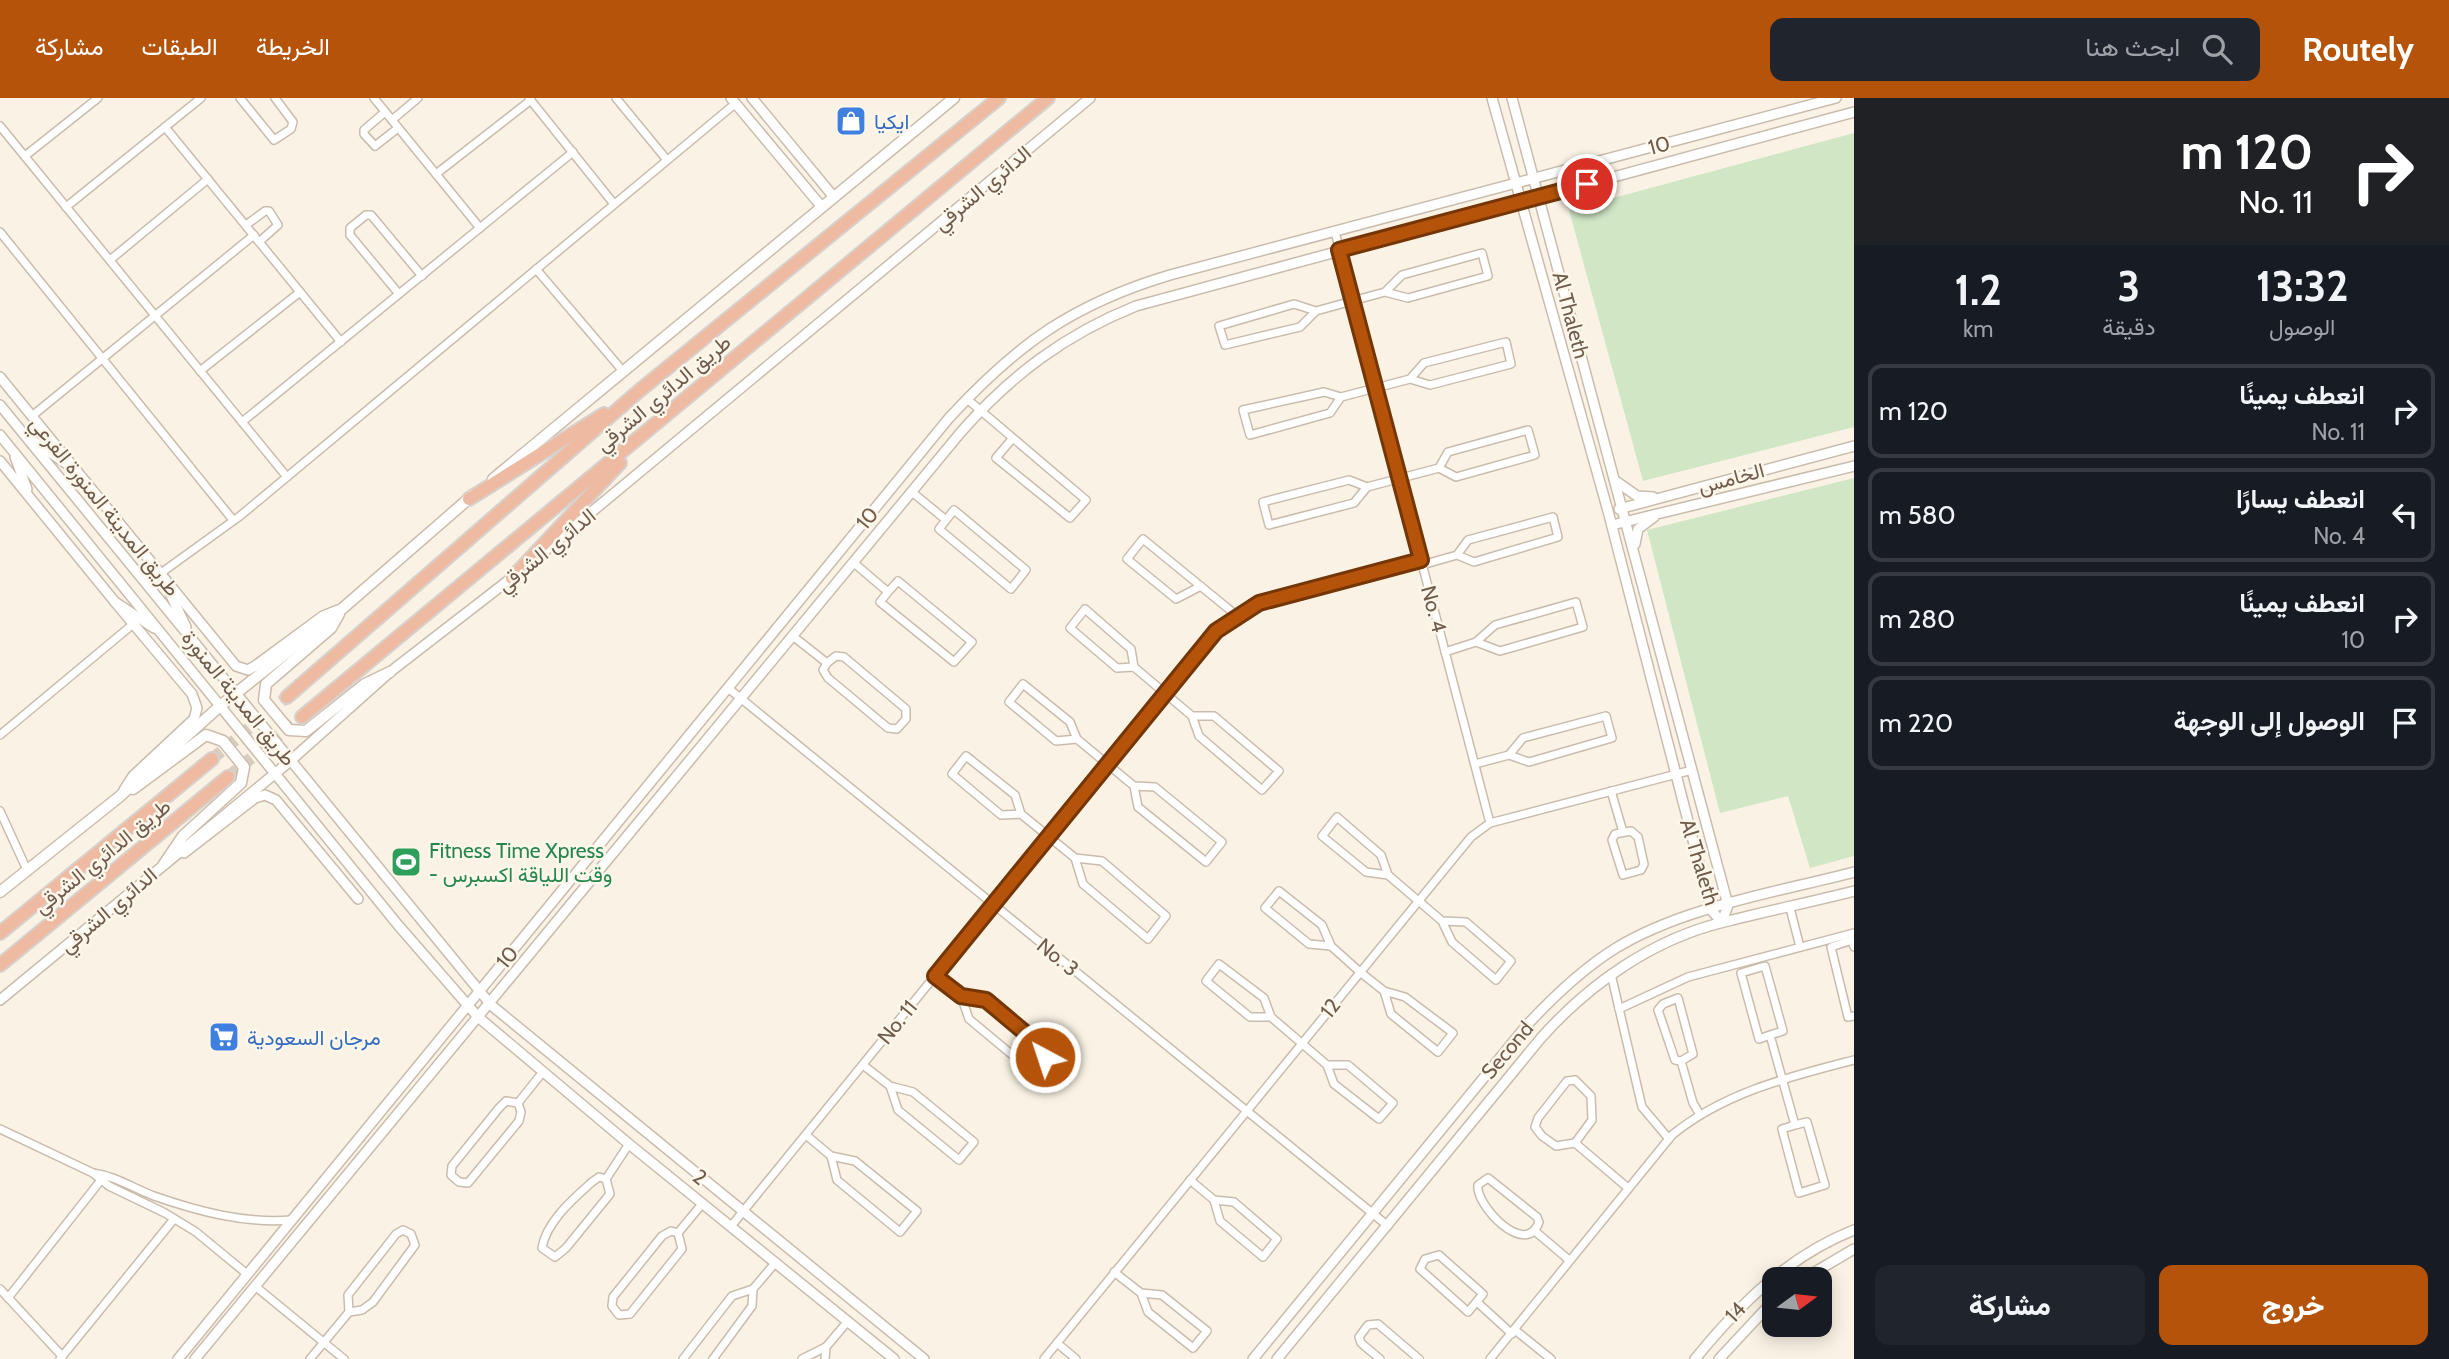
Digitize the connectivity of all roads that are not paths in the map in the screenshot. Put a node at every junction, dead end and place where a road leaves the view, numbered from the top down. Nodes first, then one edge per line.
1 (98, 98) edge
2 (201, 98) edge
3 (240, 98) edge
4 (275, 98) edge
5 (374, 98) edge
6 (418, 98) edge
7 (616, 98) edge
8 (752, 98) edge
9 (954, 98) edge
10 (999, 98) edge
11 (1048, 98) edge
12 (1090, 98) edge
13 (1492, 98) edge
14 (1511, 98) edge
15 (1836, 98) edge
16 (530, 99) edge
17 (734, 101) edge
18 (386, 112) junction
19 (1854, 112) edge
20 (391, 120) junction
21 (0, 126) edge
22 (165, 127) junction
23 (398, 128) junction
24 (573, 152) junction
25 (25, 156) junction
26 (667, 160) junction
27 (436, 174) junction
28 (208, 179) junction
29 (1533, 179) junction
30 (1515, 183) junction
31 (833, 196) junction
32 (1538, 197) junction
33 (1520, 202) junction
34 (614, 204) junction
35 (821, 206) junction
36 (66, 207) junction
37 (246, 225) junction
38 (480, 228) junction
39 (0, 232) edge
40 (1335, 232) junction
41 (257, 238) junction
42 (1339, 250) junction
43 (110, 260) junction
44 (536, 269) junction
45 (422, 276) junction
46 (300, 292) junction
47 (1385, 292) junction
48 (399, 294) junction
49 (1353, 301) junction
50 (1316, 312) junction
51 (155, 316) junction
52 (341, 342) junction
53 (103, 358) junction
54 (622, 370) junction
55 (200, 371) junction
56 (0, 377) edge
57 (1410, 379) junction
58 (1376, 388) junction
59 (639, 391) junction
60 (1341, 397) junction
61 (967, 399) junction
62 (0, 405) edge
63 (980, 411) junction
64 (32, 416) junction
65 (242, 422) junction
66 (656, 425) junction
67 (0, 435) edge
68 (25, 435) junction
69 (1012, 439) junction
70 (1854, 446) edge
71 (12, 448) junction
72 (0, 461) edge
73 (1854, 466) edge
74 (1439, 468) junction
75 (78, 471) junction
76 (287, 477) junction
77 (1400, 479) junction
78 (1617, 482) junction
79 (1367, 487) junction
80 (912, 492) junction
81 (30, 497) junction
82 (1662, 497) junction
83 (469, 499) junction
84 (1623, 508) junction
85 (1667, 510) junction
86 (1608, 511) junction
87 (233, 520) junction
88 (946, 520) junction
89 (1626, 522) junction
90 (1612, 525) junction
91 (1635, 553) junction
92 (1457, 555) junction
93 (854, 563) junction
94 (1422, 563) junction
95 (161, 573) junction
96 (512, 578) junction
97 (1201, 586) junction
98 (888, 592) junction
99 (115, 603) junction
100 (343, 608) junction
101 (1237, 615) junction
102 (132, 625) junction
103 (161, 633) junction
104 (794, 637) junction
105 (193, 641) junction
106 (1476, 642) junction
107 (1445, 652) junction
108 (827, 663) junction
109 (1134, 667) junction
110 (390, 671) junction
111 (728, 688) junction
112 (1164, 692) junction
113 (235, 693) junction
114 (287, 697) tunnel mouth
115 (743, 699) junction
116 (220, 706) junction
117 (1192, 716) junction
118 (302, 717) tunnel mouth
119 (0, 735) edge
120 (1077, 738) junction
121 (1509, 755) junction
122 (212, 760) tunnel mouth
123 (289, 762) junction
124 (1107, 763) junction
125 (1475, 764) junction
126 (1692, 770) junction
127 (275, 774) junction
128 (1674, 774) junction
129 (228, 777) tunnel mouth
130 (1134, 786) junction
131 (1612, 791) junction
132 (119, 797) junction
133 (0, 811) edge
134 (1021, 814) junction
135 (1490, 823) junction
136 (1623, 832) junction
137 (1048, 836) junction
138 (1076, 858) junction
139 (164, 864) junction
140 (27, 870) junction
141 (1854, 872) edge
142 (1388, 875) junction
143 (1854, 891) edge
144 (0, 892) edge
145 (358, 899) dead end
146 (1418, 901) junction
147 (993, 904) junction
148 (1728, 905) junction
149 (1790, 908) junction
150 (1711, 910) junction
151 (1442, 921) junction
152 (1722, 922) junction
153 (0, 933) edge
154 (1854, 933) edge
155 (1331, 946) junction
156 (1800, 947) junction
157 (1854, 947) edge
158 (0, 965) edge
159 (1360, 972) junction
160 (1611, 974) junction
161 (935, 976) junction
162 (480, 990) junction
163 (1384, 991) junction
164 (961, 996) junction
165 (0, 1000) edge
166 (466, 1005) junction
167 (491, 1005) junction
168 (1619, 1009) junction
169 (1854, 1016) edge
170 (478, 1017) junction
171 (1271, 1017) junction
172 (1770, 1035) junction
173 (1301, 1043) junction
174 (1854, 1060) edge
175 (1681, 1061) junction
176 (863, 1065) junction
177 (1327, 1065) junction
178 (542, 1073) junction
179 (1782, 1080) junction
180 (890, 1086) junction
181 (518, 1103) junction
182 (1246, 1110) junction
183 (1699, 1113) junction
184 (1795, 1125) junction
185 (0, 1129) edge
186 (806, 1135) junction
187 (1669, 1139) junction
188 (1575, 1143) junction
189 (629, 1144) junction
190 (831, 1156) junction
191 (93, 1173) junction
192 (606, 1179) junction
193 (101, 1180) junction
194 (1189, 1180) junction
195 (1628, 1188) junction
196 (1214, 1200) junction
197 (702, 1204) junction
198 (744, 1212) junction
199 (1373, 1214) junction
200 (174, 1219) junction
201 (291, 1220) junction
202 (732, 1226) junction
203 (1388, 1226) junction
204 (1854, 1230) edge
205 (1536, 1232) junction
206 (678, 1233) junction
207 (1854, 1250) edge
208 (1569, 1260) junction
209 (776, 1262) junction
210 (1824, 1267) edge
211 (1114, 1272) junction
212 (247, 1274) junction
213 (254, 1286) junction
214 (0, 1289) edge
215 (753, 1289) junction
216 (1141, 1293) junction
217 (8, 1298) junction
218 (1477, 1302) junction
219 (349, 1312) junction
220 (1762, 1313) edge
221 (848, 1321) junction
222 (1514, 1332) junction
223 (324, 1342) junction
224 (1057, 1343) junction
225 (826, 1347) junction
226 (61, 1358) edge
227 (178, 1359) edge
228 (195, 1359) edge
229 (310, 1359) edge
230 (344, 1359) edge
231 (683, 1359) edge
232 (713, 1359) edge
233 (802, 1359) edge
234 (825, 1359) edge
235 (894, 1359) edge
236 (924, 1359) edge
237 (1044, 1359) edge
238 (1076, 1359) edge
239 (1253, 1359) edge
240 (1277, 1359) edge
241 (1380, 1359) edge
242 (1419, 1359) edge
243 (1490, 1359) edge
244 (1551, 1359) edge
245 (1695, 1359) edge
246 (1719, 1359) edge

1 - 25 street
2 - 22 street
3 - 4 street
5 - 18 street
6 - 20 street
7 - 26 street
8 - 31 street
9 - 31 main road
10 - 59 highway, طريق الدائري الشرقي
11 - 66 highway, طريق الدائري الشرقي
12 - 96 street, الدائري الشرقي
13 - 30 street, Al Thaleth
14 - 29 street, Al Thaleth
15 - 29 street, 10
16 - 24 street
16 - 27 street
17 - 26 street
17 - 35 street
18 - 20 street
18 - 23 street
19 - 32 street, 10
20 - 23 street
21 - 25 street
22 - 28 street
22 - 36 street
23 - 27 street
24 - 34 street
24 - 38 street
25 - 36 street
26 - 34 street
27 - 38 street
28 - 37 street
28 - 43 street
29 - 30 street, 10
29 - 32 street, Al Thaleth
30 - 33 street, Al Thaleth
30 - 40 street, 10
31 - 35 main road
32 - 33 street, 10
32 - 78 street, Al Thaleth
33 - 42 street, 10
33 - 86 street, Al Thaleth
34 - 44 street
35 - 54 main road
36 - 43 street
37 - 41 street
37 - 41 street
38 - 45 street
39 - 53 street
40 - 42 street, No. 4
40 - 61 street, 10
41 - 46 street
41 - 51 street
42 - 49 street, No. 4
42 - 63 street, 10
43 - 51 street
44 - 54 street
44 - 76 street
45 - 48 street
45 - 48 street
46 - 52 street
46 - 55 street
47 - 47 street
47 - 49 street
48 - 52 street
49 - 50 street
49 - 58 street, No. 4
50 - 50 street
51 - 53 street
51 - 55 street
52 - 65 street
53 - 64 street
53 - 87 street
54 - 83 main road
55 - 65 street
56 - 64 street, طريق المدينة المنورة الفرعي
57 - 57 street
57 - 58 street
58 - 60 street
58 - 77 street, No. 4
59 - 83 highway
59 - 114 highway, طريق الدائري الشرقي
60 - 60 street
61 - 63 street
61 - 111 street, 10
62 - 68 street, طريق المدينة المنورة
63 - 69 street
63 - 80 street, 10
64 - 75 street, طريق المدينة المنورة الفرعي
65 - 76 street
66 - 96 highway
66 - 118 highway, طريق الدائري الشرقي
67 - 71 street, طريق المدينة المنورة
68 - 75 street
68 - 105 street, طريق المدينة المنورة
69 - 69 street
70 - 82 street, الخامس
71 - 81 street
71 - 103 street, طريق المدينة المنورة
72 - 81 street, طريق المدينة المنورة الفرعي
73 - 85 street, الخامس
74 - 74 street
74 - 77 street
75 - 95 street, طريق المدينة المنورة الفرعي
76 - 87 street
77 - 79 street
77 - 94 street, No. 4
78 - 82 street
78 - 84 street, Al Thaleth
79 - 79 street
80 - 88 street
80 - 93 street, 10
81 - 99 street, طريق المدينة المنورة الفرعي
82 - 84 street, الخامس
83 - 100 main road
84 - 86 street, الخامس
84 - 89 street, Al Thaleth
85 - 89 street, الخامس
85 - 91 street
86 - 90 street, Al Thaleth
87 - 95 street
88 - 88 street
89 - 90 street, الخامس
89 - 91 street, Al Thaleth
90 - 128 street, Al Thaleth
91 - 126 street, Al Thaleth
92 - 92 street
92 - 94 street, No. 11
93 - 98 street
93 - 104 street, 10
94 - 101 street, No. 11
94 - 107 street, No. 4
95 - 100 street, طريق المدينة المنورة الفرعي
95 - 105 street
96 - 110 street, الدائري الشرقي
97 - 97 street
97 - 101 street
98 - 98 street
99 - 102 street, طريق المدينة المنورة الفرعي
99 - 103 street, طريق المدينة المنورة الفرعي
100 - 110 main road
100 - 113 main road
101 - 112 street, No. 11
102 - 119 street
102 - 132 street, طريق المدينة المنورة الفرعي
103 - 116 street, طريق المدينة المنورة
104 - 108 street
104 - 115 street, 10
105 - 113 street, طريق المدينة المنورة
106 - 106 street
106 - 107 street
107 - 125 street, No. 4
108 - 108 street
109 - 109 street
109 - 112 street
110 - 123 street, الدائري الشرقي
111 - 115 street, No. 3
111 - 162 street, 10
112 - 117 street
112 - 124 street, No. 11
113 - 116 main road
113 - 123 street, طريق المدينة المنورة
115 - 147 street, No. 3
115 - 167 street, 10
116 - 127 street, طريق المدينة المنورة
116 - 132 main road
117 - 117 street
120 - 120 street
120 - 124 street
121 - 121 street
121 - 125 street
122 - 153 highway, طريق الدائري الشرقي
123 - 127 street, الدائري الشرقي
123 - 162 street, طريق المدينة المنورة
124 - 130 street
124 - 137 street, No. 11
125 - 135 street, No. 4
126 - 128 street, 12
126 - 148 street, Al Thaleth
127 - 139 street, الدائري الشرقي
127 - 166 street, طريق المدينة المنورة
128 - 131 street, 12
128 - 150 street, Al Thaleth
129 - 158 highway, طريق الدائري الشرقي
130 - 130 street
131 - 135 street, 12
131 - 136 street
132 - 139 main road
132 - 140 main road
133 - 140 street
134 - 134 street
134 - 137 street
135 - 146 street, 12
136 - 136 street
137 - 138 street
137 - 147 street, No. 11
138 - 138 street
139 - 145 street
139 - 165 street, الدائري الشرقي
140 - 144 main road
141 - 148 street, Second
142 - 142 street
142 - 146 street
143 - 149 street, Second
146 - 151 street
146 - 159 street, 12
147 - 161 street, No. 11
147 - 182 street, No. 3
148 - 150 street, Second
148 - 152 street, Al Thaleth
149 - 152 street, Second
149 - 156 street
150 - 152 street, Al Thaleth
150 - 199 street, Second
151 - 151 street
152 - 160 street, Second
154 - 156 street
155 - 155 street
155 - 159 street
156 - 168 street
157 - 169 street
159 - 163 street
159 - 173 street, 12
160 - 168 street
160 - 203 street, Second
161 - 164 street
161 - 176 street, No. 11
162 - 166 street, 10
162 - 167 street, 2
163 - 163 street
164 - 164 street
166 - 170 street, 2
166 - 201 street, 10
167 - 170 street, 10
167 - 198 street, 2
168 - 187 street
170 - 178 street, 2
170 - 213 street, 10
171 - 171 street
171 - 173 street
172 - 172 street
172 - 179 street
173 - 177 street
173 - 182 street, 12
174 - 179 street
175 - 175 street
175 - 183 street
176 - 180 street
176 - 186 street, No. 11
177 - 177 street
178 - 181 street
178 - 189 street, 2
179 - 183 street
179 - 184 street
180 - 180 street
181 - 181 street
182 - 194 street, 12
182 - 199 street, No. 3
183 - 187 street
184 - 184 street
185 - 191 street
186 - 190 street
186 - 198 street, No. 11
187 - 195 street
188 - 188 street
188 - 195 street
189 - 192 street
189 - 197 street, 2
190 - 190 street
191 - 193 street
191 - 201 street
192 - 192 street
193 - 200 street
193 - 217 street
194 - 196 street
194 - 211 street, 12
195 - 208 street
196 - 196 street
197 - 202 street, 2
197 - 206 street
198 - 202 street, No. 11
198 - 236 street, 2
199 - 203 street, No. 3
199 - 239 street, Second
200 - 212 street
200 - 226 street
201 - 212 street, 10
202 - 209 street, 2
203 - 240 street, Second
204 - 245 street, 14
205 - 205 street
205 - 208 street
206 - 206 street
207 - 210 street
208 - 222 street
209 - 215 street
209 - 221 street, 2
211 - 216 street
211 - 224 street, 12
212 - 227 street, 10
213 - 223 street
213 - 228 street, 10
214 - 217 street
215 - 231 street
215 - 232 street
216 - 216 street
217 - 226 street
218 - 218 street
218 - 222 street
219 - 219 street
219 - 223 street
220 - 246 street, 14
221 - 225 street
221 - 235 street, 2
222 - 243 street
222 - 244 street
223 - 229 street
223 - 230 street
224 - 237 street, 12
224 - 238 street
225 - 233 street
225 - 234 street
241 - 242 street

